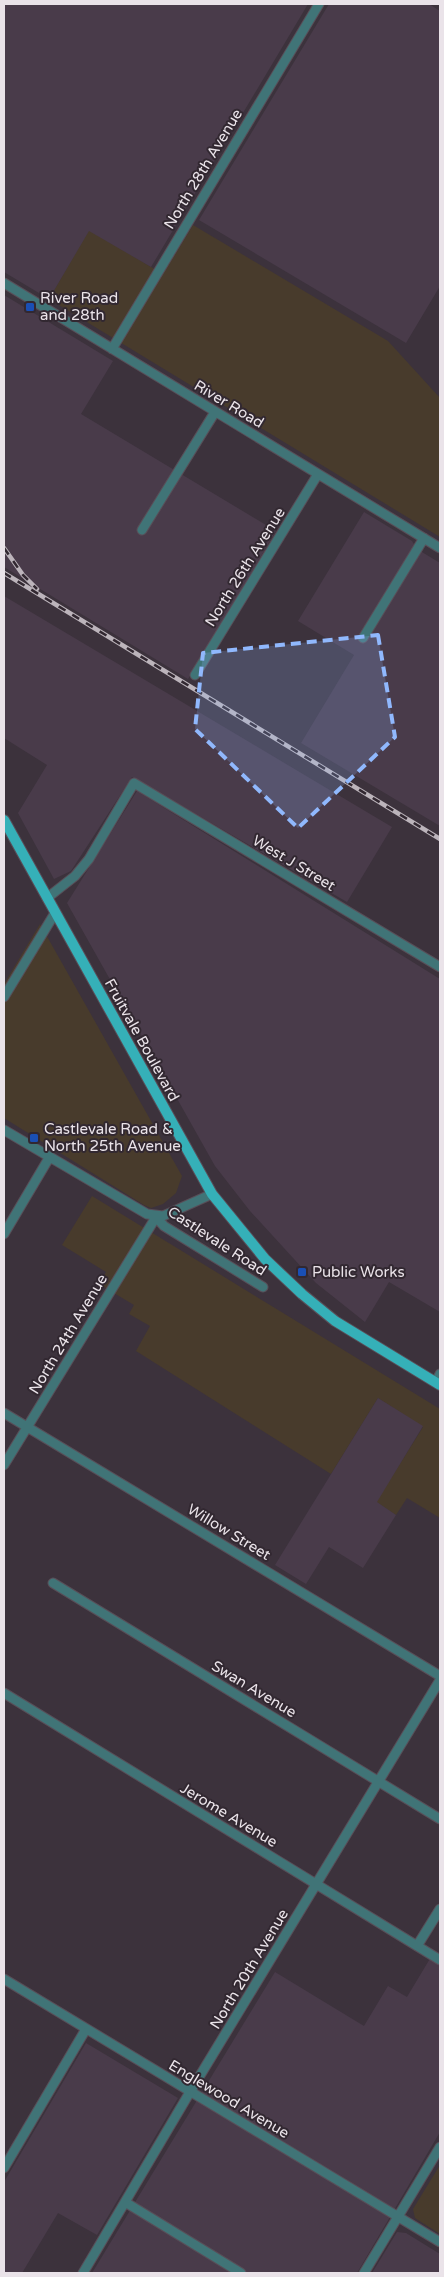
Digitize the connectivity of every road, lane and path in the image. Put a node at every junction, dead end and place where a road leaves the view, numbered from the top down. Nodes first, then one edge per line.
1 (319, 4) edge
2 (4, 284) edge
3 (112, 349) junction
4 (215, 412) junction
5 (318, 474) junction
6 (142, 530) dead end
7 (424, 538) junction
8 (440, 548) edge
9 (364, 638) dead end
10 (195, 675) dead end
11 (4, 820) edge
12 (47, 898) junction
13 (55, 913) junction
14 (440, 967) edge
15 (4, 997) edge
16 (4, 1130) edge
17 (49, 1158) junction
18 (212, 1194) junction
19 (156, 1217) junction
20 (4, 1234) edge
21 (263, 1287) dead end
22 (439, 1380) edge
23 (4, 1413) edge
24 (28, 1427) junction
25 (4, 1466) edge
26 (53, 1582) dead end
27 (440, 1678) edge
28 (4, 1693) edge
29 (379, 1781) junction
30 (440, 1819) edge
31 (316, 1884) junction
32 (440, 1909) edge
33 (417, 1946) junction
34 (440, 1960) edge
35 (4, 1979) edge
36 (86, 2029) junction
37 (190, 2092) junction
38 (440, 2147) edge
39 (4, 2168) edge
40 (124, 2202) junction
41 (398, 2217) junction
42 (440, 2242) edge
43 (83, 2273) edge
44 (241, 2273) edge
45 (364, 2273) edge

1 - 3 street, North 28th Avenue
2 - 3 street, River Road
3 - 4 street, River Road
4 - 5 street, River Road
4 - 6 street
5 - 7 street, River Road
5 - 10 street, North 26th Avenue
7 - 8 street, River Road
7 - 9 street
11 - 12 main road, Fruitvale Boulevard
12 - 13 main road, Fruitvale Boulevard
12 - 14 street, West J Street
13 - 15 street
13 - 18 main road, Fruitvale Boulevard
16 - 17 street, Castlevale Road
17 - 19 street, Castlevale Road
17 - 20 street
18 - 19 street, Castlevale Road
18 - 22 main road, Fruitvale Boulevard
19 - 21 street, Castlevale Road
19 - 24 street, North 24th Avenue
23 - 24 street, Willow Street
24 - 25 street, North 24th Avenue
24 - 27 street, Willow Street
26 - 29 street, Swan Avenue
27 - 29 street, North 20th Avenue
28 - 31 street, Jerome Avenue
29 - 30 street, Swan Avenue
29 - 31 street, North 20th Avenue
31 - 33 street, Jerome Avenue
31 - 37 street, North 20th Avenue
32 - 33 street
33 - 34 street, Jerome Avenue
35 - 36 street, Englewood Avenue
36 - 37 street, Englewood Avenue
36 - 39 street
37 - 40 street, North 20th Avenue
37 - 41 street, Englewood Avenue
38 - 41 street
40 - 43 street, North 20th Avenue
40 - 44 street
41 - 42 street, Englewood Avenue
41 - 45 street

